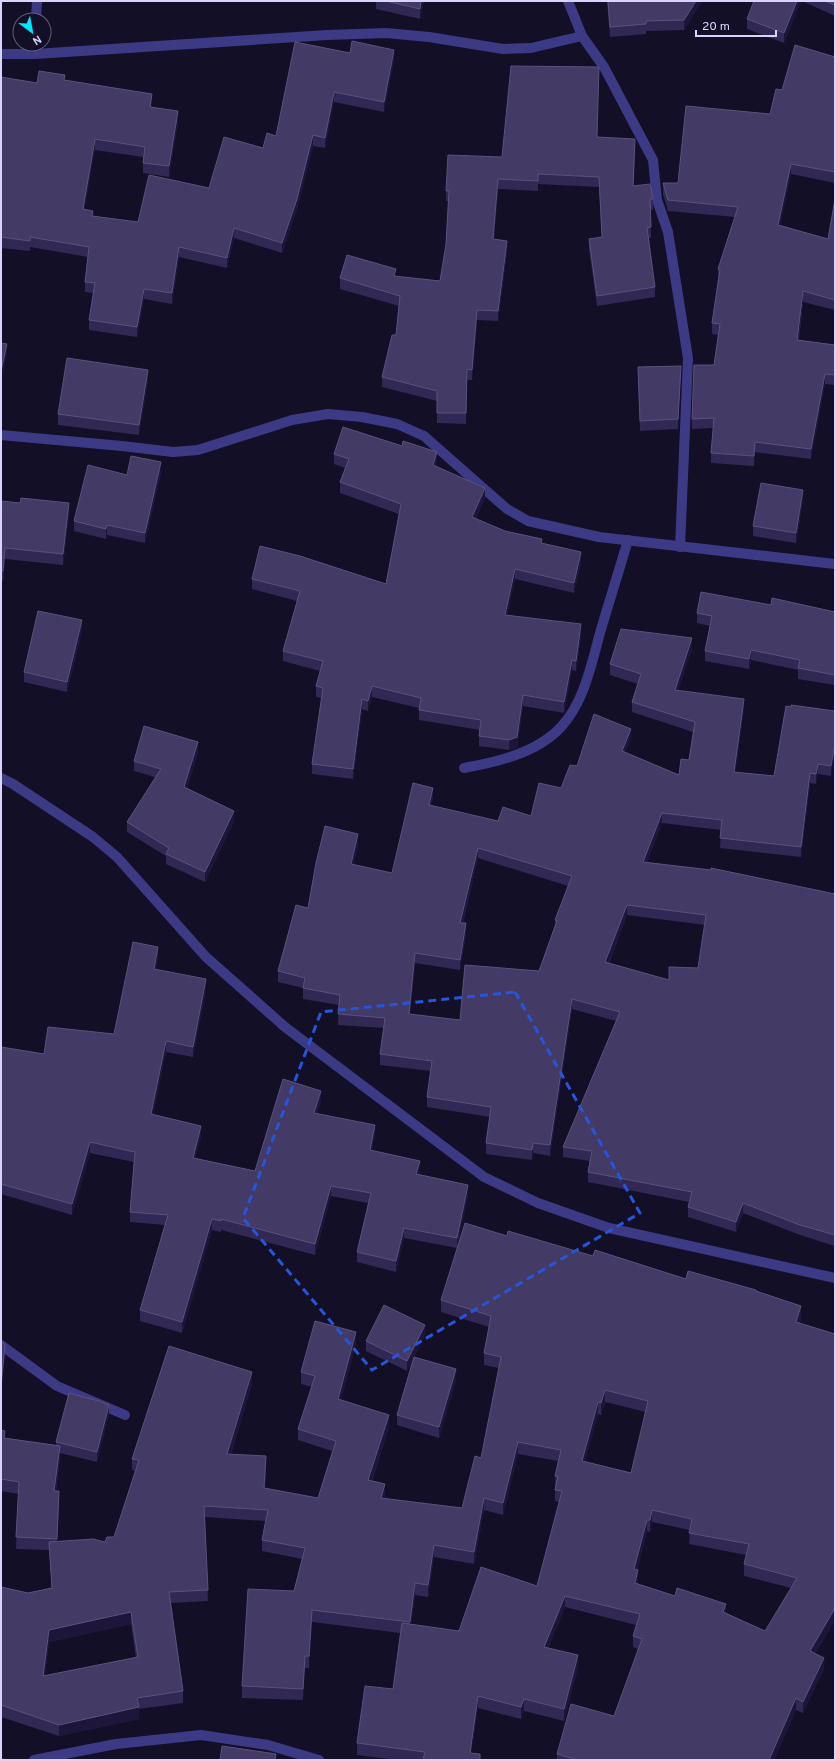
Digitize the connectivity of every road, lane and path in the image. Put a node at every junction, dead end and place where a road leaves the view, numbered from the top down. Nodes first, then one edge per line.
1 (37, 1) edge
2 (568, 1) edge
3 (36, 12) edge
4 (582, 36) junction
5 (52, 48) edge
6 (15, 52) edge
7 (1, 54) edge
8 (1, 435) edge
9 (628, 540) junction
10 (680, 547) junction
11 (835, 564) edge
12 (464, 768) dead end
13 (1, 778) edge
14 (835, 1278) edge
15 (1, 1345) edge
16 (125, 1415) dead end
17 (34, 1760) edge
18 (319, 1760) edge

1 - 3 street
2 - 4 street
4 - 5 street
4 - 10 street
6 - 7 street
8 - 9 street
9 - 10 street
9 - 12 street
10 - 11 street
13 - 14 street
15 - 16 street
17 - 18 street

